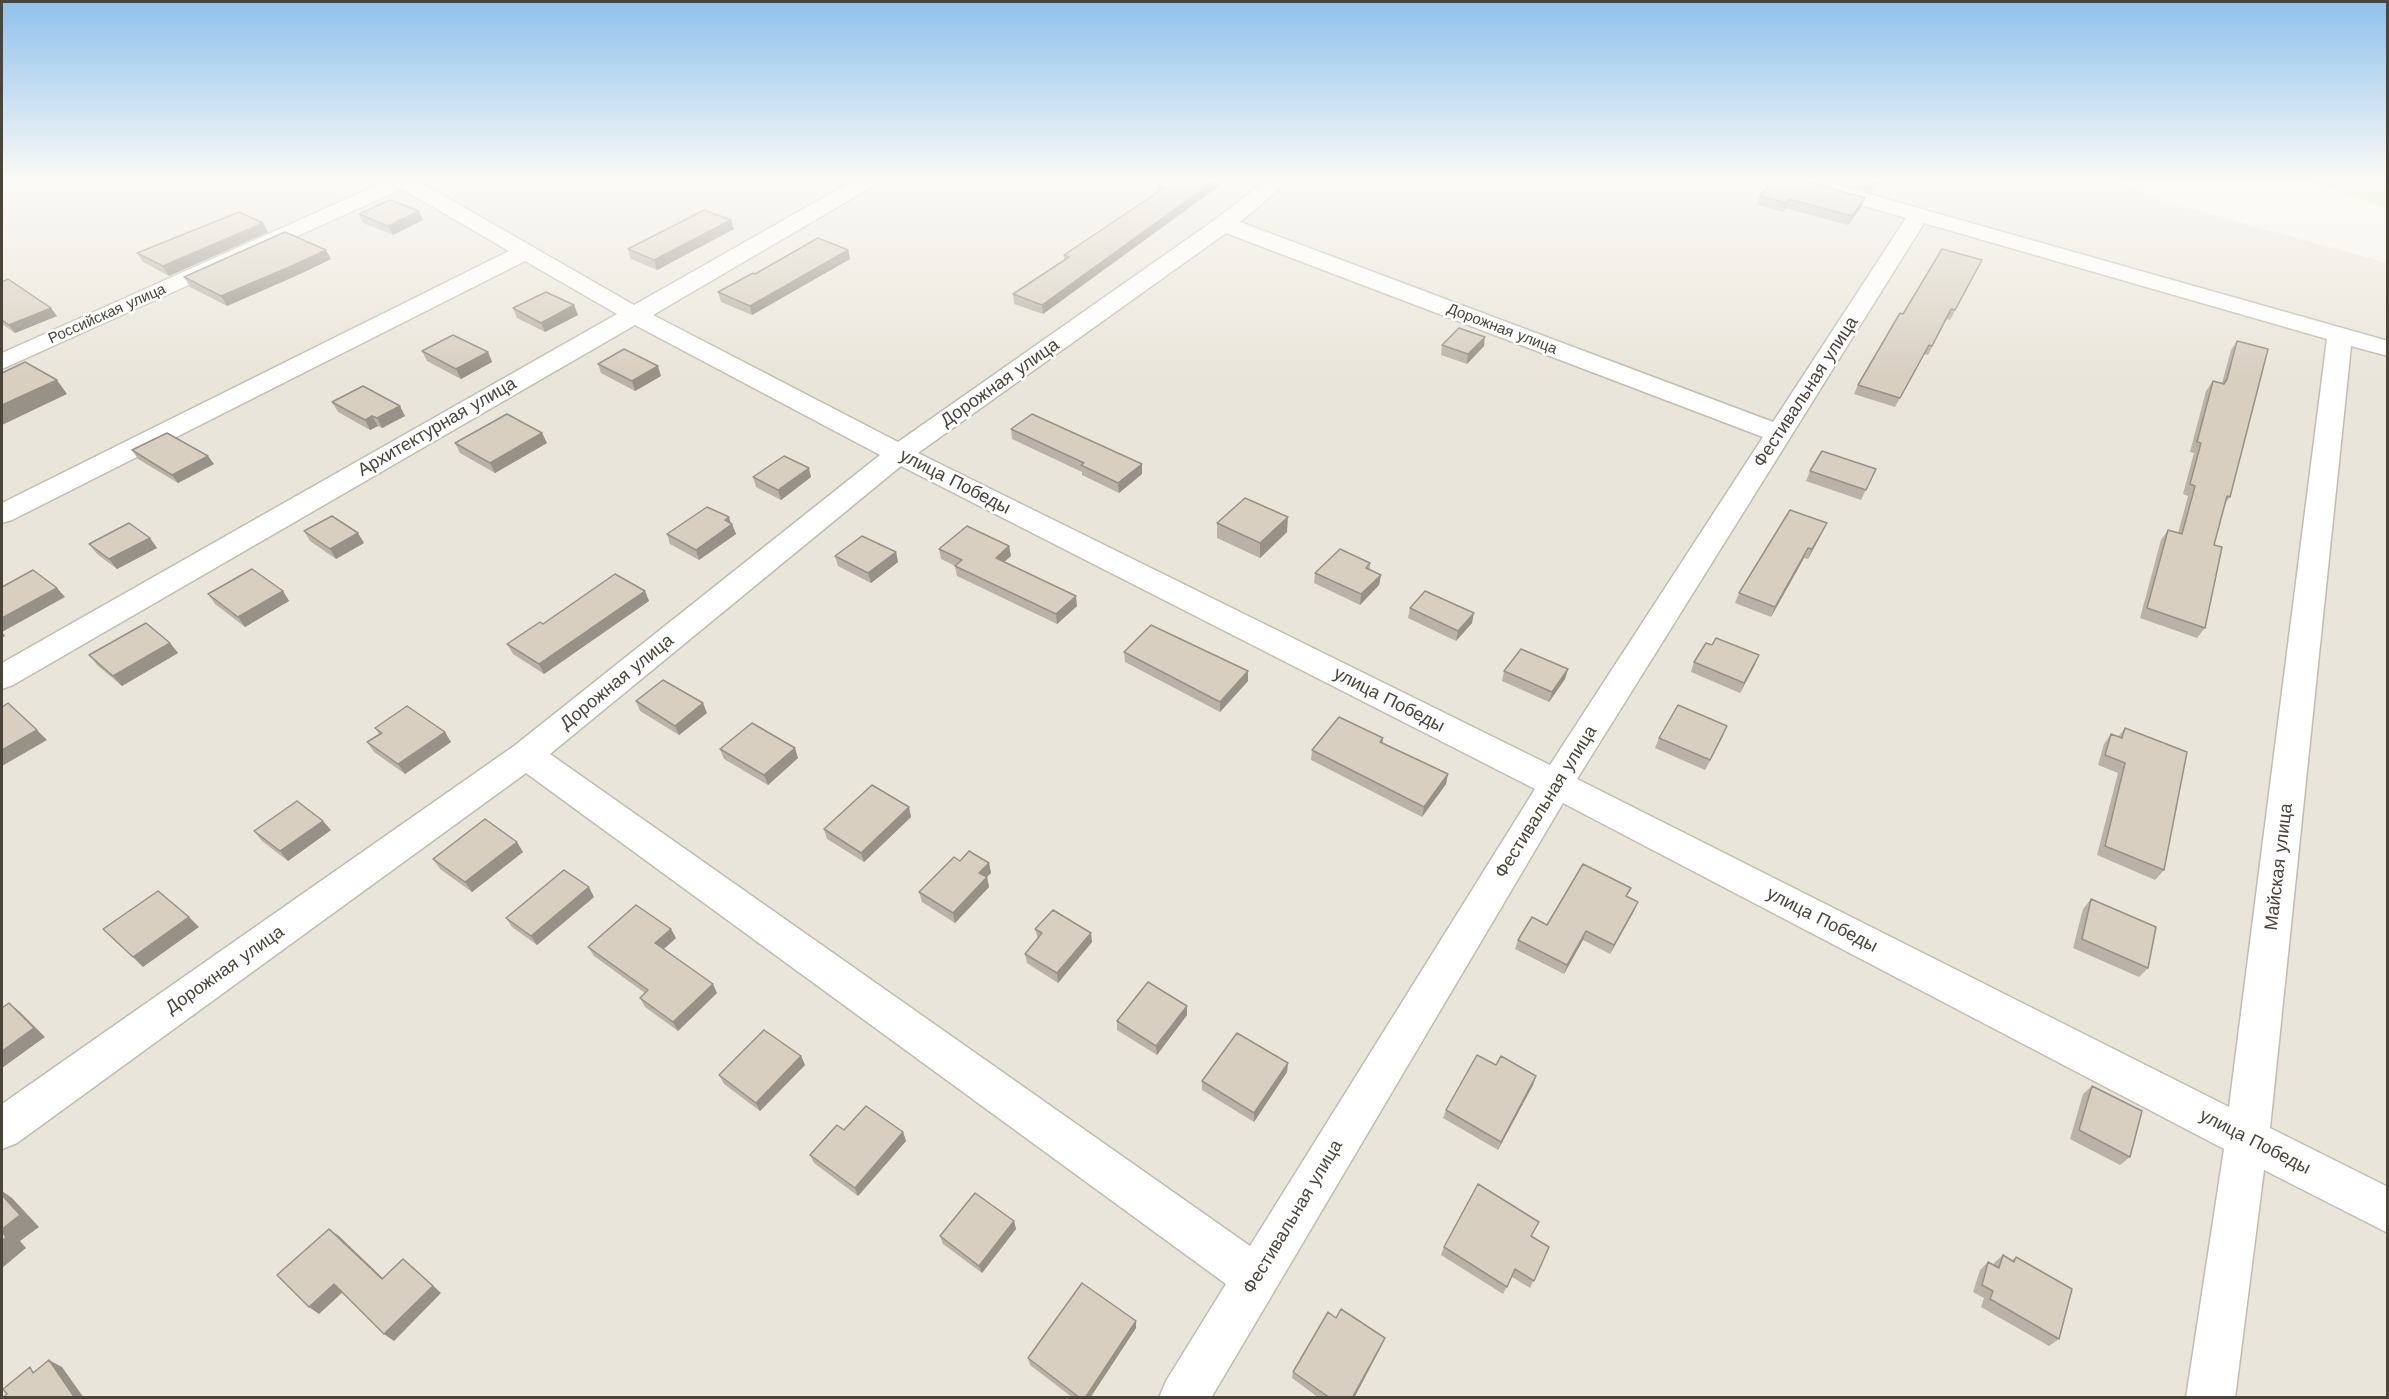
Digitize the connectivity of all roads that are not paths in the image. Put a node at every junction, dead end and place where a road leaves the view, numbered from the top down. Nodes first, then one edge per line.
1 (262, 243) edge
2 (510, 243) edge
3 (758, 243) edge
4 (1197, 243) edge
5 (1275, 243) edge
6 (1900, 243) edge
7 (2020, 243) edge
8 (525, 252) junction
9 (633, 314) junction
10 (2340, 336) junction
11 (2388, 349) edge
12 (2, 362) edge
13 (1779, 434) junction
14 (899, 454) junction
15 (2, 514) edge
16 (2, 677) edge
17 (526, 755) junction
18 (1556, 784) junction
19 (2, 1129) edge
20 (2247, 1138) junction
21 (2388, 1210) edge
22 (1256, 1278) junction
23 (1183, 1398) edge
24 (2210, 1398) edge

1 - 12 street, Российская улица
2 - 8 street, улица Победы
3 - 9 street, Архитектурная улица
4 - 14 street, Дорожная улица
5 - 13 street, Дорожная улица
6 - 13 street, Фестивальная улица
7 - 10 street
8 - 9 street, улица Победы
8 - 15 street
9 - 14 street, улица Победы
9 - 16 street, Архитектурная улица
10 - 11 street
10 - 20 street, Майская улица
13 - 18 street, Фестивальная улица
14 - 17 street, Дорожная улица
14 - 18 street, улица Победы
17 - 19 street, Дорожная улица
17 - 22 street
18 - 20 street, улица Победы
18 - 22 street, Фестивальная улица
20 - 21 street, улица Победы
20 - 24 street, Майская улица
22 - 23 street, Фестивальная улица

